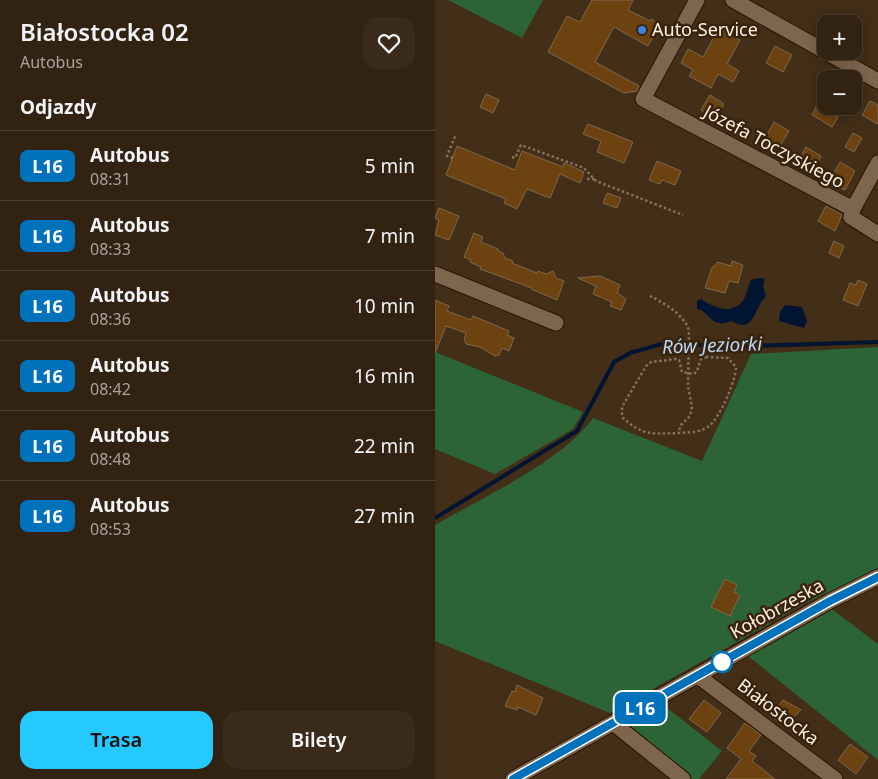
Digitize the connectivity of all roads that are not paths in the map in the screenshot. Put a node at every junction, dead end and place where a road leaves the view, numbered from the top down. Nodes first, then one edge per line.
1 (697, 0) edge
2 (733, 0) edge
3 (878, 81) edge
4 (878, 163) edge
5 (853, 209) junction
6 (878, 234) edge
7 (435, 274) edge
8 (556, 324) dead end
9 (878, 577) edge
10 (698, 676) junction
11 (613, 723) junction
12 (513, 779) edge
13 (683, 779) edge
14 (835, 779) edge

1 - 5 street, Józefa Toczyskiego
2 - 3 street
4 - 5 street
5 - 6 street, Józefa Toczyskiego
7 - 8 street
9 - 10 street, Kołobrzeska
10 - 11 street, Kołobrzeska
10 - 14 street, Białostocka
11 - 12 street, Kołobrzeska
11 - 13 street

